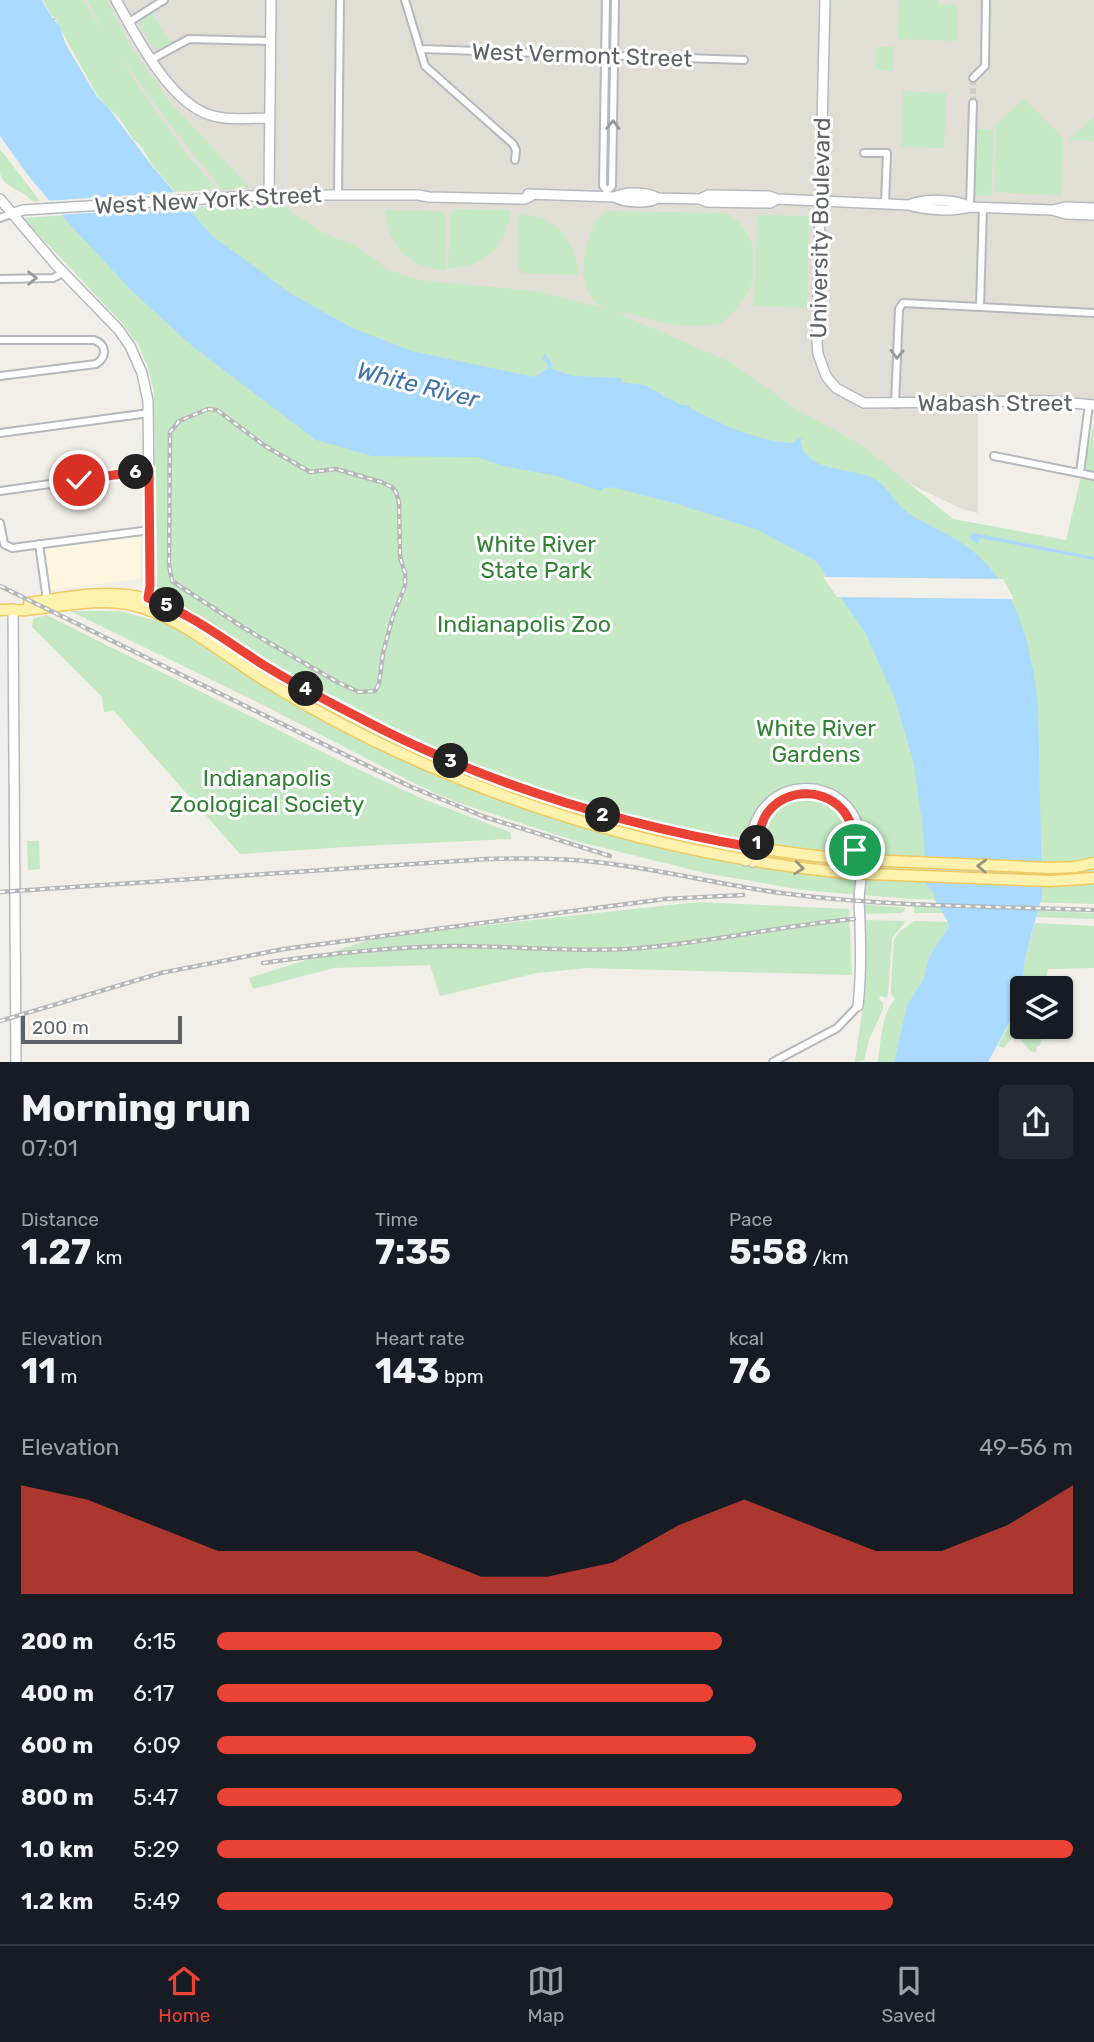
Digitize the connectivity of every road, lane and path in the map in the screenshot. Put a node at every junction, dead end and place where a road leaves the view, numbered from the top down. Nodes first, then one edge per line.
1 (116, 0) edge
2 (164, 0) edge
3 (271, 0) edge
4 (340, 0) edge
5 (405, 0) edge
6 (606, 0) edge
7 (615, 0) edge
8 (825, 0) edge
9 (986, 0) edge
10 (129, 22) junction
11 (270, 41) junction
12 (420, 49) junction
13 (605, 55) junction
14 (614, 56) junction
15 (152, 59) junction
16 (744, 60) dead end
17 (974, 78) tunnel mouth
18 (973, 103) tunnel mouth
19 (269, 118) junction
20 (863, 153) dead end
21 (515, 160) dead end
22 (338, 194) junction
23 (269, 195) junction
24 (610, 195) junction
25 (0, 200) edge
26 (821, 201) junction
27 (885, 204) junction
28 (970, 207) junction
29 (983, 207) junction
30 (1094, 208) edge
31 (1052, 210) junction
32 (11, 214) junction
33 (1094, 215) edge
34 (0, 218) edge
35 (63, 273) junction
36 (0, 279) edge
37 (980, 307) junction
38 (1094, 313) edge
39 (0, 340) edge
40 (0, 376) edge
41 (895, 404) junction
42 (1092, 404) edge
43 (149, 414) junction
44 (0, 433) edge
45 (994, 456) dead end
46 (149, 470) junction
47 (1080, 473) junction
48 (1094, 476) edge
49 (0, 491) edge
50 (0, 523) edge
51 (150, 530) junction
52 (39, 544) junction
53 (47, 600) junction
54 (147, 604) junction
55 (13, 608) junction
56 (0, 610) edge
57 (752, 848) junction
58 (750, 861) junction
59 (1094, 863) edge
60 (1094, 878) edge
61 (858, 1006) joint
62 (16, 1062) edge
63 (773, 1062) edge

1 - 10 street
2 - 10 street
3 - 11 street
4 - 22 street
5 - 12 street
6 - 13 street
7 - 14 street
8 - 26 street, University Boulevard
9 - 17 street
10 - 15 street
11 - 15 street
11 - 19 street
12 - 13 street, West Vermont Street
12 - 21 street
13 - 14 street, West Vermont Street
13 - 24 street
14 - 16 street, West Vermont Street
24 -> 14 street
15 - 19 street
18 - 28 street
19 - 23 street
20 - 27 street
22 - 23 street, West New York Street
22 - 24 street, West New York Street
23 - 32 street, West New York Street
24 - 26 street, West New York Street
25 - 32 street
26 - 27 street, West New York Street
26 - 41 street, University Boulevard
27 - 28 street, West New York Street
28 - 29 street, West New York Street
29 - 31 street, West New York Street
29 - 37 street
30 - 31 street, West New York Street
31 - 33 street, West New York Street
32 - 34 street, West New York Street
32 - 35 street
36 -> 35 street
35 - 43 street
37 - 38 street
37 -> 41 street
39 - 40 street
41 - 42 street, Wabash Street
42 - 47 street
43 - 44 street
43 - 46 street
45 - 47 street
46 - 49 street
46 - 51 street
47 - 48 street
50 - 52 street
51 - 52 street
51 - 54 street
52 - 53 street
53 - 54 main road
53 - 55 main road
54 - 55 main road
54 - 57 main road
54 - 58 main road
55 - 56 main road
55 - 62 street
57 - 58 street
59 -> 57 main road, bridge
57 - 61 street
58 -> 60 main road, bridge
61 - 63 street

